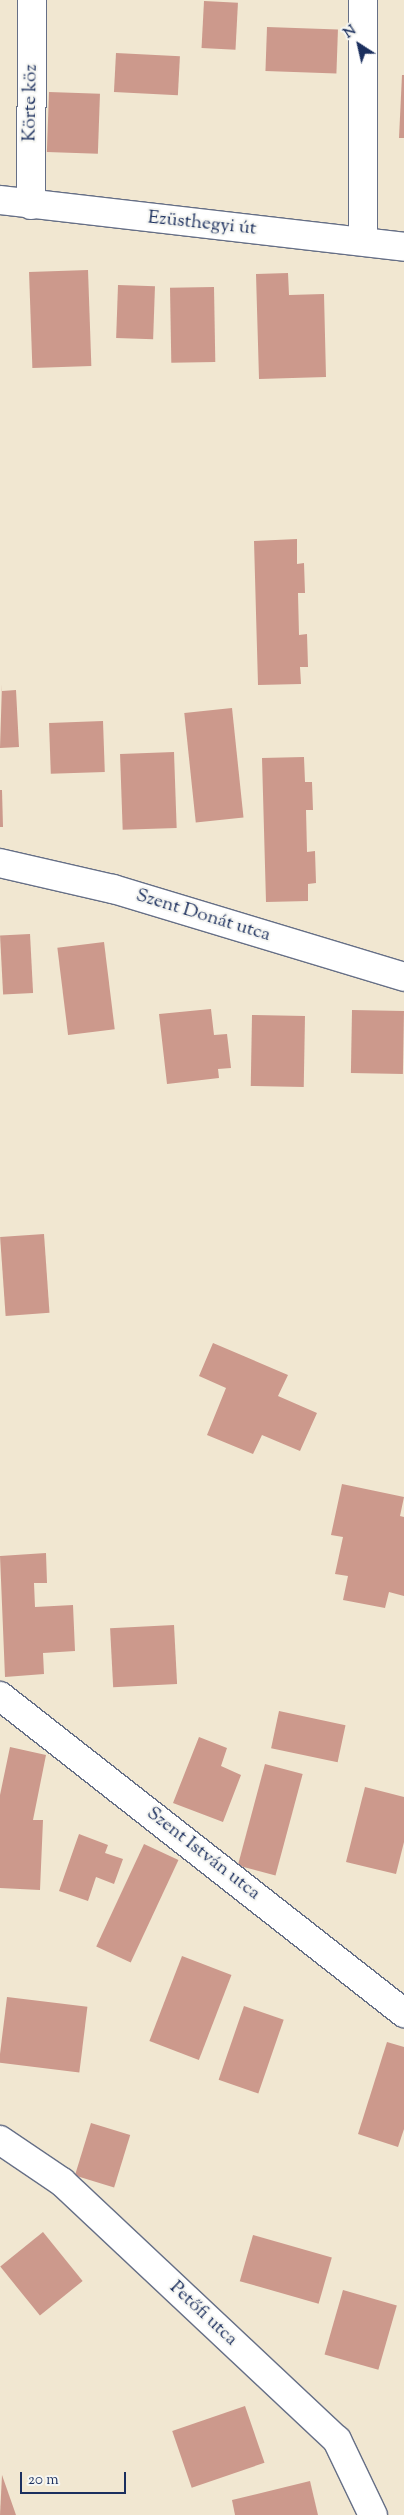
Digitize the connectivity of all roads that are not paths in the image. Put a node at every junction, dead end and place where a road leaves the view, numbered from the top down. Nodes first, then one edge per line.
1 (32, 0) edge
2 (363, 0) edge
3 (0, 200) edge
4 (30, 205) junction
5 (362, 241) junction
6 (404, 247) edge
7 (0, 863) edge
8 (404, 977) edge
9 (0, 1696) edge
10 (404, 2013) edge
11 (0, 2140) edge
12 (373, 2515) edge

1 - 4 street, Körte köz
2 - 5 street
3 - 4 street, Ezüsthegyi út
4 - 5 street, Ezüsthegyi út
5 - 6 street, Ezüsthegyi út
7 - 8 street, Szent Donát utca
9 - 10 street, Szent István utca
11 - 12 street, Petőfi utca

